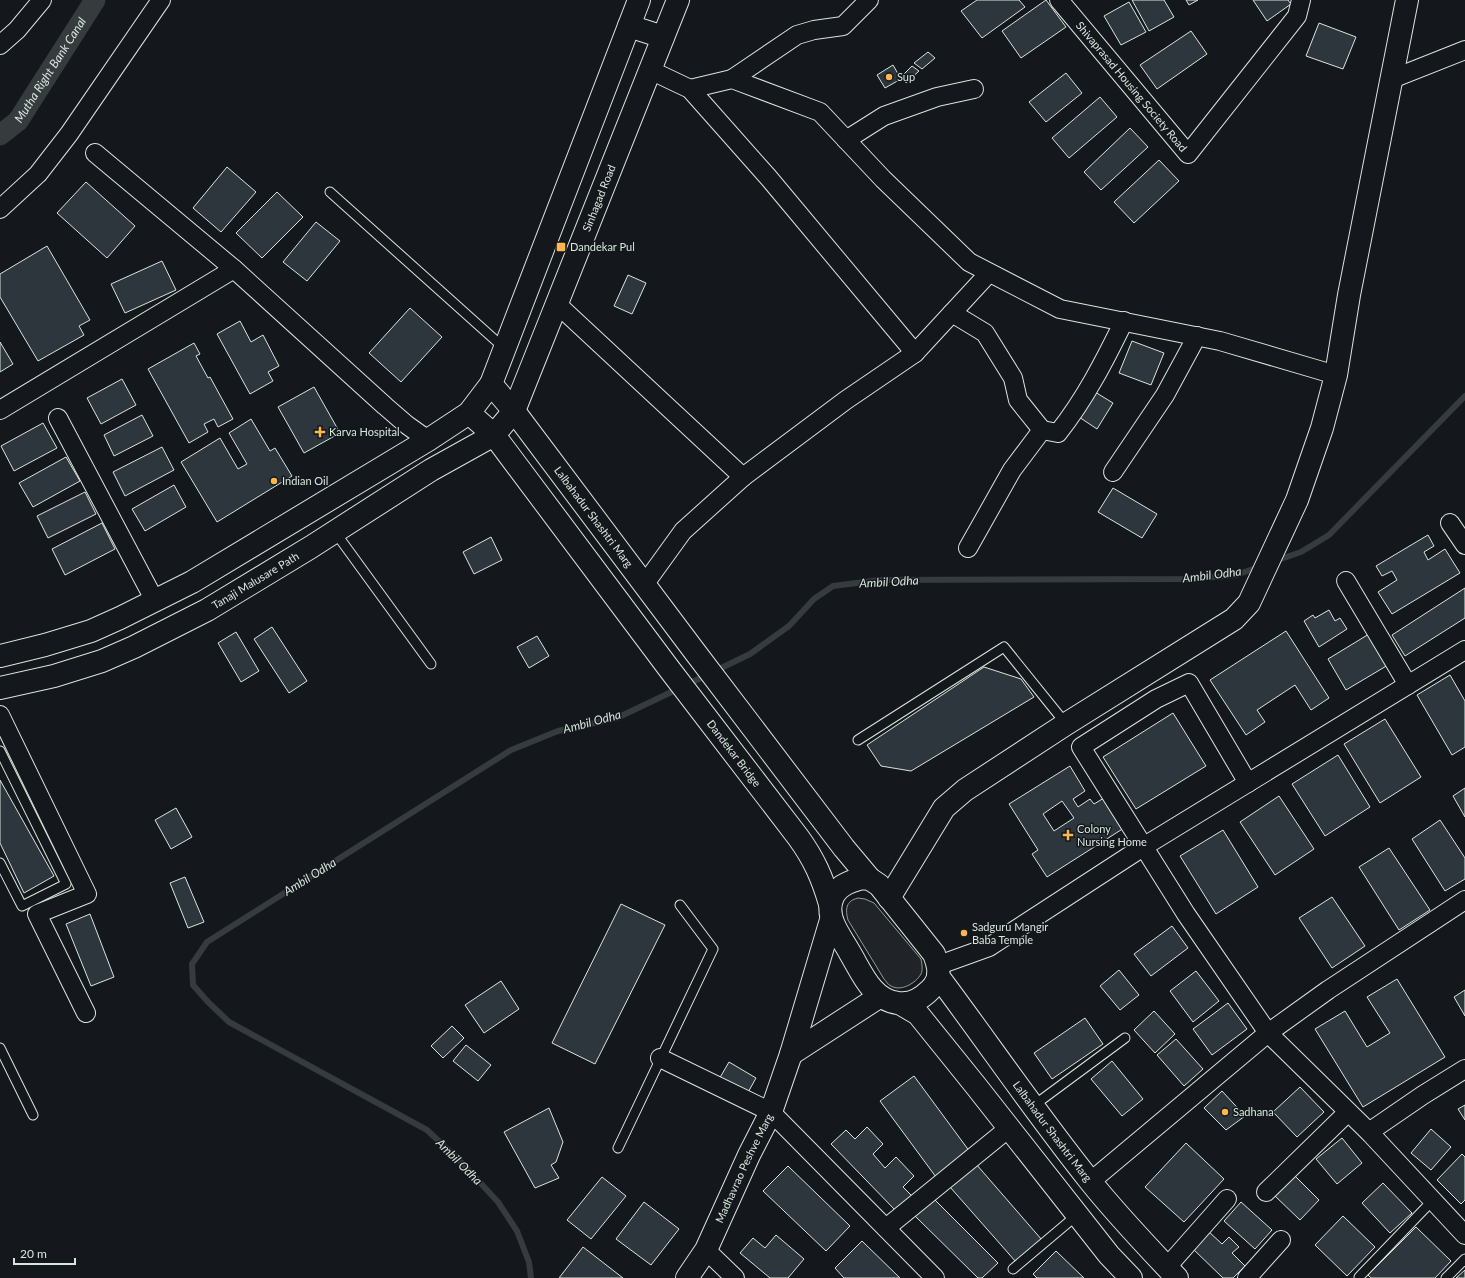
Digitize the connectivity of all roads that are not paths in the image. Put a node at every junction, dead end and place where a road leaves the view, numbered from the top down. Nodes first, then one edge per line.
1 (42, 0) edge
2 (161, 0) edge
3 (639, 0) edge
4 (678, 0) edge
5 (869, 0) edge
6 (1059, 0) edge
7 (1301, 0) edge
8 (1407, 0) edge
9 (629, 26) junction
10 (663, 37) junction
11 (0, 45) edge
12 (1465, 50) edge
13 (650, 70) junction
14 (732, 79) junction
15 (1392, 79) junction
16 (974, 88) dead end
17 (690, 89) junction
18 (846, 140) junction
19 (95, 153) dead end
20 (330, 192) dead end
21 (0, 209) edge
22 (234, 269) junction
23 (989, 272) junction
24 (557, 304) junction
25 (952, 313) junction
26 (1124, 322) junction
27 (1197, 336) junction
28 (504, 348) junction
29 (915, 354) junction
30 (1336, 375) junction
31 (491, 384) junction
32 (0, 410) edge
33 (470, 412) junction
34 (514, 412) junction
35 (58, 418) dead end
36 (1042, 430) junction
37 (494, 435) junction
38 (428, 440) junction
39 (1113, 472) dead end
40 (743, 477) junction
41 (1450, 523) dead end
42 (335, 532) junction
43 (1465, 545) edge
44 (968, 548) dead end
45 (238, 554) junction
46 (1346, 581) dead end
47 (254, 582) junction
48 (644, 584) junction
49 (155, 601) junction
50 (1465, 650) edge
51 (0, 656) edge
52 (431, 664) dead end
53 (1408, 685) junction
54 (0, 688) edge
55 (0, 715) edge
56 (1066, 724) junction
57 (858, 740) dead end
58 (0, 752) edge
59 (1248, 783) junction
60 (1143, 847) junction
61 (0, 863) edge
62 (870, 879) junction
63 (889, 898) junction
64 (680, 905) dead end
65 (1463, 906) edge
66 (831, 912) junction
67 (939, 971) junction
68 (879, 997) junction
69 (901, 1004) junction
70 (86, 1013) dead end
71 (1268, 1033) junction
72 (1125, 1038) dead end
73 (0, 1048) edge
74 (791, 1054) junction
75 (660, 1058) junction
76 (1465, 1069) edge
77 (1033, 1106) junction
78 (771, 1112) junction
79 (1348, 1112) junction
80 (33, 1115) dead end
81 (1009, 1128) junction
82 (1369, 1132) junction
83 (618, 1148) dead end
84 (1090, 1182) junction
85 (1266, 1192) dead end
86 (1227, 1199) dead end
87 (1433, 1200) junction
88 (1077, 1215) junction
89 (1462, 1227) edge
90 (886, 1228) junction
91 (1281, 1240) dead end
92 (706, 1250) junction
93 (1465, 1259) edge
94 (1013, 1269) dead end
95 (1172, 1272) edge
96 (1359, 1277) edge
97 (687, 1278) edge
98 (735, 1278) edge
99 (935, 1278) edge
100 (1131, 1278) edge
101 (1247, 1278) edge
102 (1446, 1278) edge

1 - 11 street
2 - 21 street
3 - 9 main road
4 - 10 main road, Sinhagad Road
5 - 14 street
6 - 7 street, Shivaprasad Housing Society Road
8 - 15 main road
9 - 10 main road
9 - 28 main road
10 - 13 main road, Sinhagad Road
12 - 15 street
13 - 17 street
13 - 24 main road, Sinhagad Road
14 - 17 street
14 - 18 street
15 - 30 main road
16 - 18 street
17 - 29 street
18 - 23 street
19 - 22 street
20 - 28 lane
22 - 32 street
22 - 38 street
23 - 25 street
23 - 26 street
24 - 34 main road, Sinhagad Road
24 - 40 street
25 - 29 street
25 - 36 street
26 - 27 street
26 - 36 street
27 - 30 street
27 - 39 street
28 - 31 main road
29 - 40 street
30 - 56 main road
31 - 33 main road
31 - 34 main road, Lalbahadur Shashtri Marg
33 - 37 main road
33 - 38 main road
34 - 37 main road, Sinhagad Road
34 - 48 main road, Lalbahadur Shashtri Marg
35 - 49 street
36 - 44 street
37 - 42 main road, Tanaji Malusare Path
37 - 66 main road, Dandekar Bridge
38 - 45 main road
40 - 48 street
41 - 43 street
42 - 47 main road, Tanaji Malusare Path
42 - 52 lane
45 - 47 main road
45 - 49 main road
46 - 53 street
47 - 54 main road, Tanaji Malusare Path
48 - 62 main road, Lalbahadur Shashtri Marg
49 - 51 main road
50 - 53 street
53 - 59 street
55 - 70 street
56 - 57 lane
56 - 63 main road
58 - 61 lane
59 - 60 street
59 - 60 street
60 - 67 street
60 - 71 street
62 - 63 main road, Lalbahadur Shashtri Marg
62 - 66 main road, Madhavrao Peshve Marg
63 - 67 main road, Lalbahadur Shashtri Marg
64 - 75 lane
65 - 71 street
66 - 68 main road
66 - 74 main road, Madhavrao Peshve Marg
67 - 69 main road
67 - 77 main road, Lalbahadur Shashtri Marg
68 - 69 main road
68 - 74 main road
69 - 81 main road
71 - 79 street
71 - 84 street
72 - 77 lane
73 - 80 lane
74 - 78 main road, Madhavrao Peshve Marg
75 - 78 street
75 - 83 lane
76 - 82 street
77 - 84 main road, Lalbahadur Shashtri Marg
78 - 90 street
78 - 92 main road, Madhavrao Peshve Marg
79 - 82 street
79 - 85 street
81 - 88 main road
81 - 90 street
82 - 87 street
84 - 95 main road, Lalbahadur Shashtri Marg
86 - 95 street
87 - 89 street
87 - 96 lane
88 - 94 lane
88 - 100 main road
90 - 99 street
91 - 101 street
92 - 97 main road, Madhavrao Peshve Marg
92 - 98 street
93 - 102 lane

